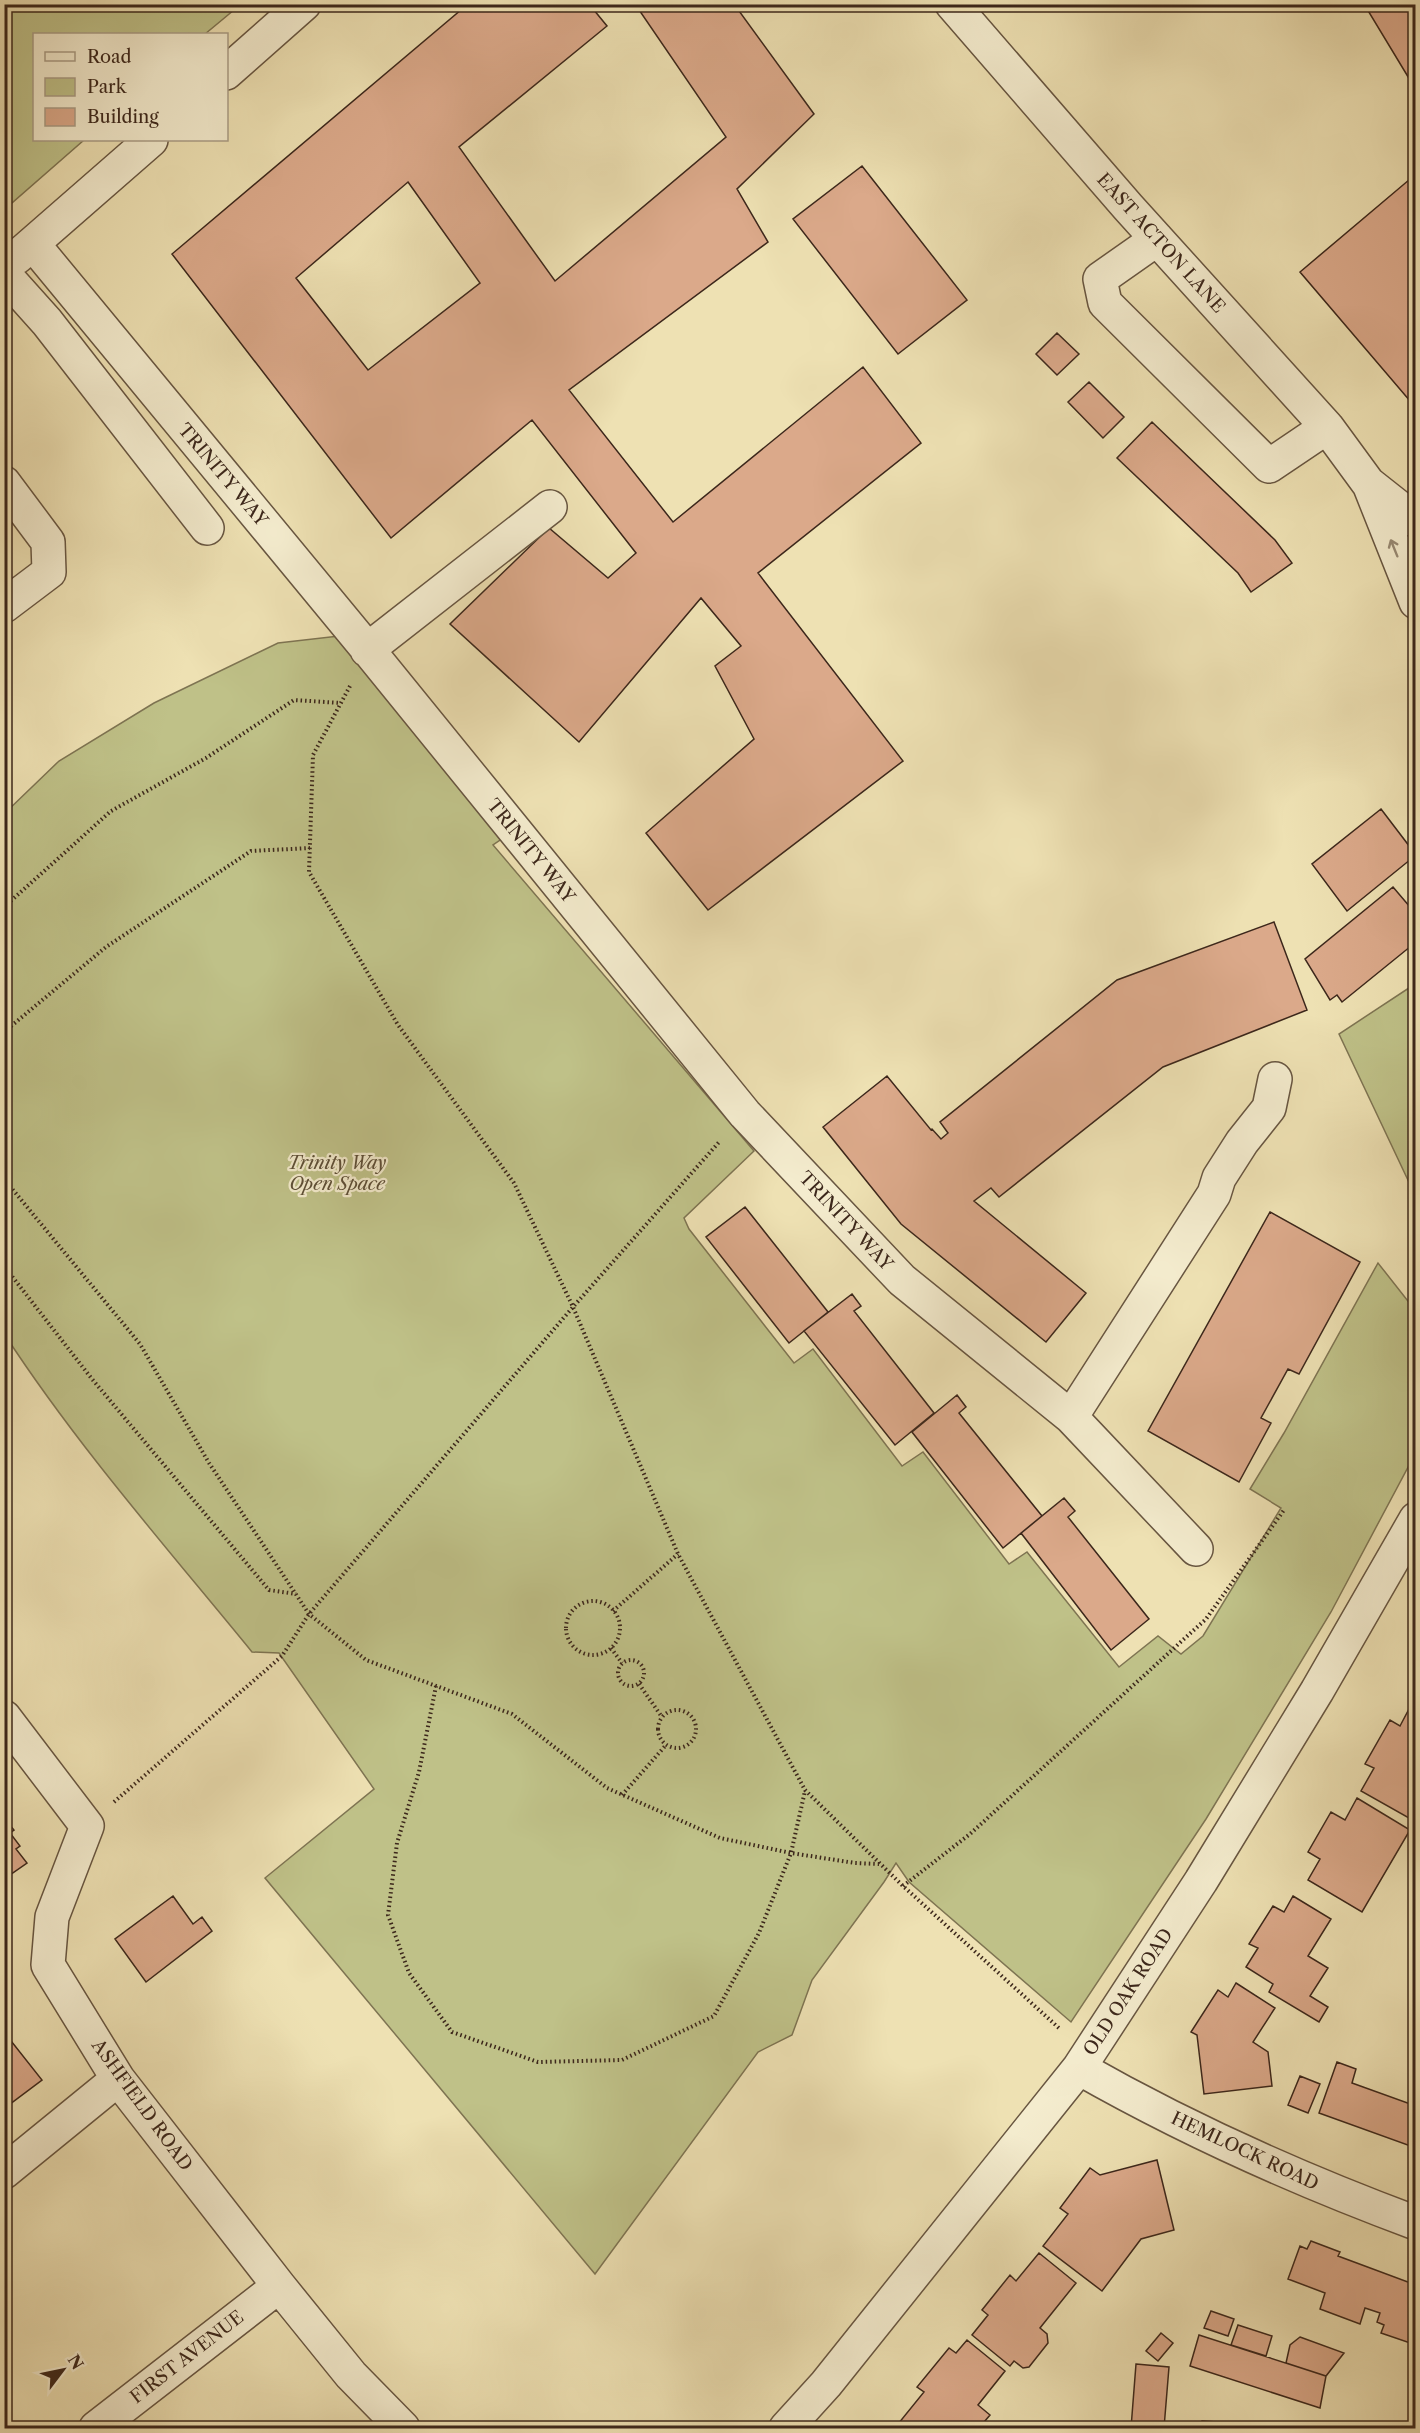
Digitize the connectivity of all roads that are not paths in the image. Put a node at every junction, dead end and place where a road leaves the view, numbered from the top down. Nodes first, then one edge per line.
1 (304, 4) edge
2 (952, 4) edge
3 (228, 71) edge
4 (150, 141) edge
5 (1157, 239) junction
6 (33, 244) junction
7 (4, 268) edge
8 (4, 274) edge
9 (1327, 427) junction
10 (4, 483) edge
11 (1368, 483) junction
12 (550, 507) dead end
13 (1416, 521) edge
14 (207, 528) dead end
15 (1416, 602) edge
16 (4, 606) edge
17 (368, 650) junction
18 (1275, 1079) dead end
19 (1071, 1417) junction
20 (1416, 1519) edge
21 (1196, 1550) dead end
22 (4, 1717) edge
23 (1079, 2068) junction
24 (118, 2079) junction
25 (4, 2172) edge
26 (1416, 2223) edge
27 (279, 2286) junction
28 (96, 2428) edge
29 (403, 2428) edge
30 (786, 2428) edge

1 - 3 street
2 - 5 street, EAST ACTON LANE
4 - 6 street
5 - 9 street, EAST ACTON LANE
5 - 9 street
6 - 7 street
6 - 17 street, TRINITY WAY
8 - 14 street
9 - 11 street, EAST ACTON LANE
10 - 16 street
11 - 13 street, EAST ACTON LANE
15 -> 11 street, EAST ACTON LANE
12 - 17 street
17 - 19 street, TRINITY WAY
18 - 19 street
19 - 21 street, TRINITY WAY
20 - 23 street, OLD OAK ROAD
22 - 24 street, ASHFIELD ROAD
23 - 26 street, HEMLOCK ROAD
23 - 30 street, OLD OAK ROAD
24 - 25 street
24 - 27 street, ASHFIELD ROAD
27 - 28 street, FIRST AVENUE
27 - 29 street, ASHFIELD ROAD

